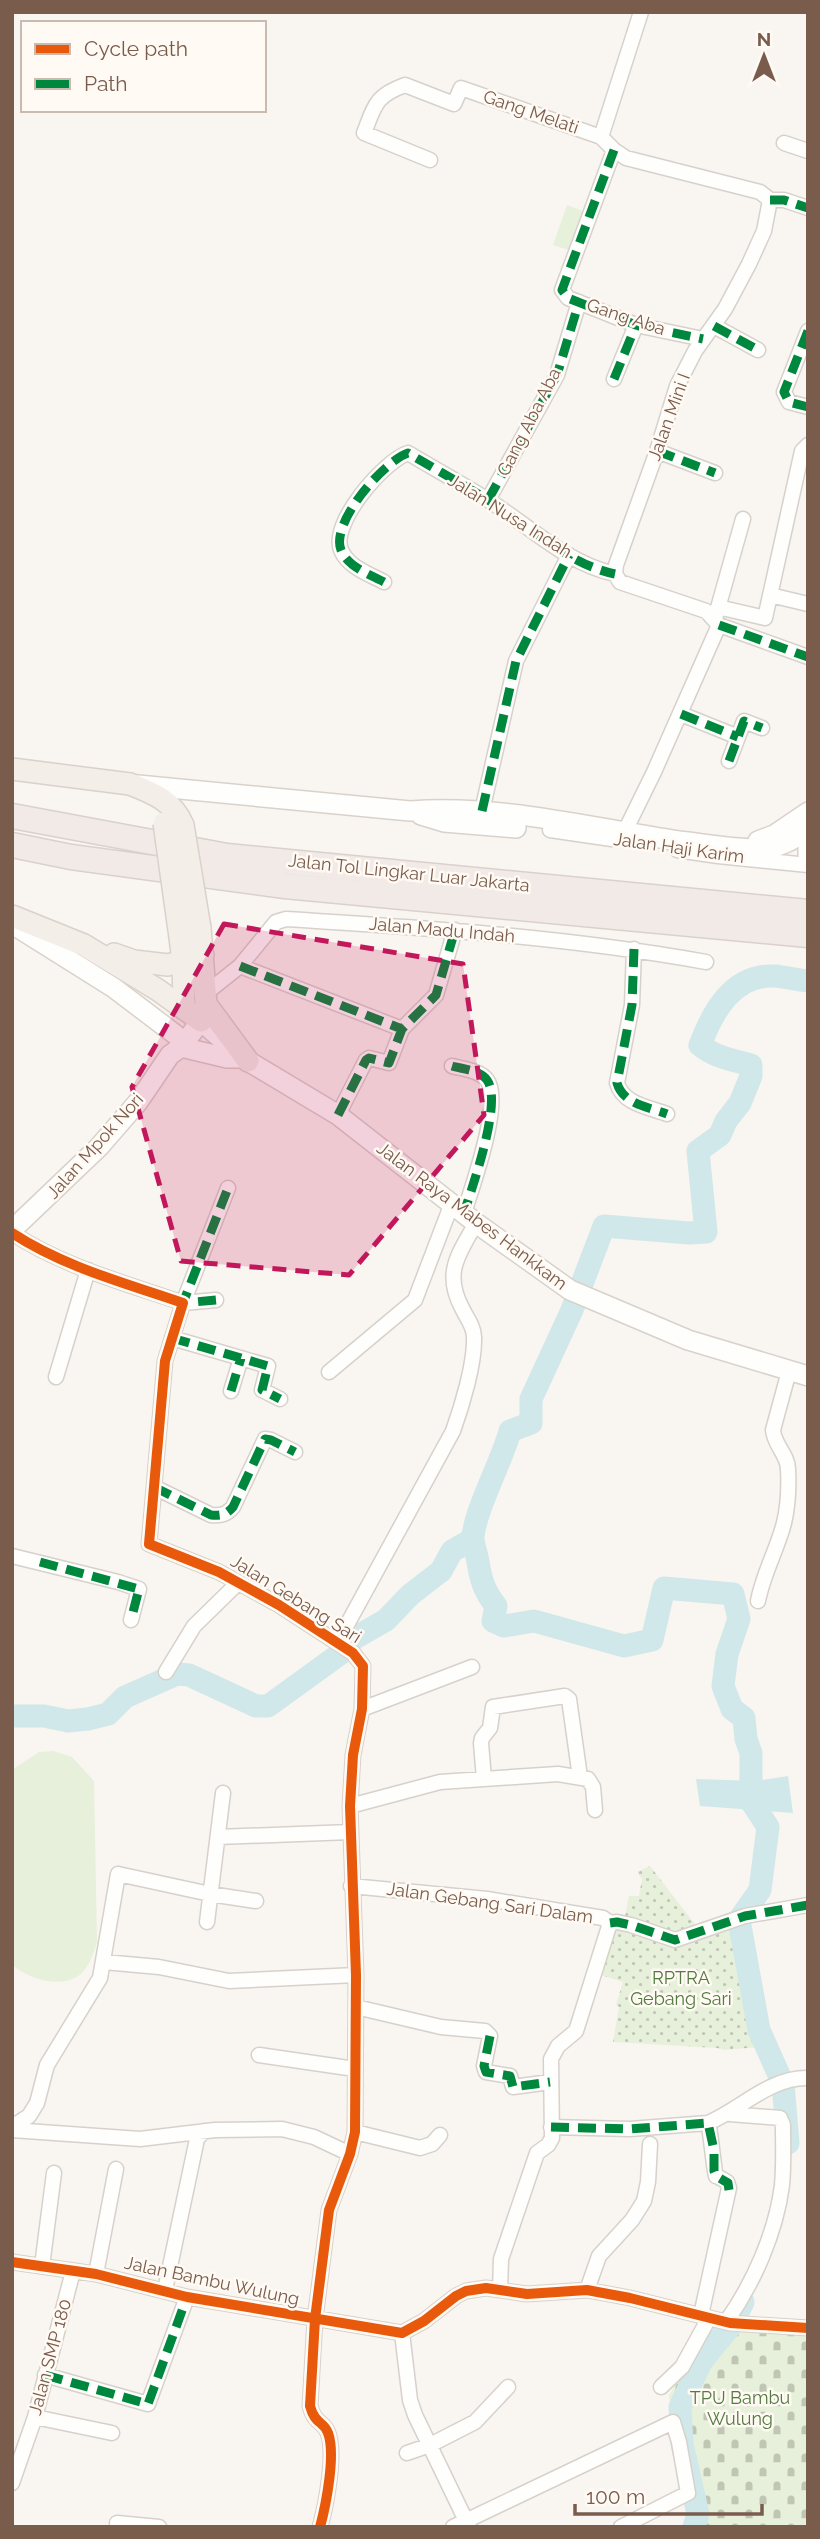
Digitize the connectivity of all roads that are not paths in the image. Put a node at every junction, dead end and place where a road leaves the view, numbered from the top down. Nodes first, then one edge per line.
1 (641, 12) edge
2 (601, 137) junction
3 (784, 143) dead end
4 (614, 150) junction
5 (808, 151) edge
6 (430, 160) dead end
7 (771, 200) junction
8 (808, 208) edge
9 (579, 302) junction
10 (636, 325) junction
11 (714, 326) junction
12 (807, 335) edge
13 (704, 339) junction
14 (758, 350) dead end
15 (614, 379) dead end
16 (808, 407) edge
17 (808, 445) edge
18 (657, 451) junction
19 (715, 473) dead end
20 (488, 500) junction
21 (743, 519) dead end
22 (569, 555) junction
23 (615, 574) junction
24 (384, 582) dead end
25 (770, 596) junction
26 (808, 604) edge
27 (717, 617) junction
28 (808, 657) edge
29 (681, 714) junction
30 (762, 728) dead end
31 (738, 737) junction
32 (729, 761) dead end
33 (12, 769) edge
34 (130, 784) junction
35 (227, 793) junction
36 (808, 813) edge
37 (14, 816) edge
38 (492, 817) junction
39 (173, 818) junction
40 (599, 828) junction
41 (550, 830) junction
42 (808, 830) edge
43 (624, 833) junction
44 (12, 845) edge
45 (808, 849) edge
46 (734, 852) junction
47 (808, 856) edge
48 (71, 857) junction
49 (12, 862) edge
50 (808, 865) edge
51 (808, 912) edge
52 (12, 916) edge
53 (12, 924) edge
54 (456, 930) junction
55 (808, 935) edge
56 (84, 944) junction
57 (634, 949) junction
58 (193, 958) junction
59 (706, 962) dead end
60 (240, 966) junction
61 (199, 1007) junction
62 (402, 1028) junction
63 (176, 1045) junction
64 (246, 1059) junction
65 (452, 1066) dead end
66 (667, 1114) dead end
67 (338, 1115) junction
68 (228, 1188) dead end
69 (464, 1213) junction
70 (12, 1232) edge
71 (88, 1270) junction
72 (216, 1300) dead end
73 (183, 1303) junction
74 (172, 1338) junction
75 (241, 1358) junction
76 (329, 1372) dead end
77 (798, 1374) edge
78 (57, 1377) dead end
79 (231, 1391) dead end
80 (280, 1399) dead end
81 (295, 1452) dead end
82 (154, 1487) junction
83 (149, 1544) junction
84 (133, 1546) dead end
85 (12, 1556) edge
86 (238, 1583) junction
87 (758, 1601) dead end
88 (131, 1620) dead end
89 (337, 1643) junction
90 (472, 1667) dead end
91 (166, 1672) dead end
92 (362, 1709) junction
93 (580, 1777) junction
94 (484, 1779) junction
95 (223, 1793) dead end
96 (350, 1806) junction
97 (595, 1810) dead end
98 (350, 1832) junction
99 (218, 1837) junction
100 (351, 1886) junction
101 (210, 1894) junction
102 (256, 1901) dead end
103 (808, 1905) edge
104 (207, 1922) dead end
105 (610, 1923) junction
106 (104, 1962) junction
107 (356, 1975) junction
108 (356, 2007) junction
109 (259, 2056) dead end
110 (355, 2069) junction
111 (808, 2078) edge
112 (550, 2082) junction
113 (730, 2114) junction
114 (708, 2123) junction
115 (551, 2127) junction
116 (12, 2128) edge
117 (204, 2131) junction
118 (355, 2132) junction
119 (440, 2135) dead end
120 (650, 2144) dead end
121 (350, 2154) junction
122 (116, 2169) dead end
123 (54, 2174) dead end
124 (12, 2262) edge
125 (41, 2266) junction
126 (73, 2271) junction
127 (96, 2274) junction
128 (165, 2290) junction
129 (500, 2290) junction
130 (587, 2290) junction
131 (187, 2297) junction
132 (705, 2316) junction
133 (315, 2319) junction
134 (733, 2323) junction
135 (808, 2328) edge
136 (402, 2333) junction
137 (46, 2375) junction
138 (508, 2387) dead end
139 (661, 2387) dead end
140 (35, 2417) junction
141 (113, 2433) dead end
142 (430, 2445) junction
143 (407, 2453) dead end
144 (12, 2483) edge
145 (117, 2522) dead end
146 (462, 2525) edge
147 (159, 2527) edge
148 (320, 2527) edge
149 (621, 2527) edge

1 - 2 street
2 - 4 street
2 - 6 street, Gang Melati
3 - 5 street
4 - 7 street
4 - 9 street, Gang Aba
7 - 8 street
7 - 11 street, Jalan Mini I
9 - 10 street, Gang Aba
9 - 20 street, Gang Aba Aba
10 - 13 street, Gang Aba
10 - 15 street
11 - 13 street, Jalan Mini I
11 - 14 street
12 - 16 street
13 - 18 street, Jalan Mini I
17 - 25 street
18 - 19 street
18 - 23 street, Jalan Mini I
20 - 22 street, Jalan Nusa Indah
20 - 24 street, Jalan Nusa Indah
21 - 27 street
22 - 23 street, Jalan Nusa Indah
22 - 38 street
23 - 27 street
25 - 26 street
25 - 27 street
27 - 28 street
27 - 29 street
29 - 31 street
29 - 43 street
30 - 31 street
31 - 32 street
33 - 34 main road
34 - 35 main road
34 - 39 main road
35 - 38 main road
35 - 39 main road
36 - 46 main road
37 - 51 highway, Jalan Tol Lingkar Luar Jakarta
38 - 40 main road
38 - 41 main road
39 - 58 main road, bridge
40 - 41 main road
40 - 43 main road
41 - 46 street, Jalan Haji Karim
42 - 46 main road
43 - 46 main road
44 - 48 highway, Jalan Tol Lingkar Luar Jakarta
45 - 47 main road
46 - 50 street, Jalan Haji Karim
48 - 49 highway
48 - 55 highway, Jalan Tol Lingkar Luar Jakarta
52 - 56 main road
53 - 63 main road
54 - 57 street, Jalan Madu Indah
54 - 60 street, Jalan Madu Indah
54 - 62 street
56 - 58 main road
56 - 61 main road
57 - 59 street, Jalan Madu Indah
57 - 66 street
58 - 61 main road
60 - 61 street, Jalan Madu Indah
60 - 62 street
61 - 63 main road, Jalan Mpok Nori
61 - 64 main road
62 - 67 street
63 - 64 main road
63 - 70 main road, Jalan Mpok Nori
64 - 67 main road, Jalan Raya Mabes Hankkam
65 - 69 street
67 - 69 main road, Jalan Raya Mabes Hankkam
68 - 73 street
69 - 76 street
69 - 77 main road, Jalan Raya Mabes Hankkam
69 - 89 street
70 - 71 street
71 - 73 street
71 - 78 street
72 - 73 street
73 - 74 street
74 - 75 street
74 - 82 street
75 - 79 street
75 - 80 street
77 - 87 street
81 - 82 street
82 - 83 street
83 - 84 street
83 - 86 street, Jalan Gebang Sari
85 - 88 street
86 - 89 street, Jalan Gebang Sari
86 - 91 street
89 - 92 street, Jalan Gebang Sari
90 - 92 street
92 - 96 street, Jalan Gebang Sari
93 - 94 street
93 - 94 street
93 - 97 street
94 - 96 street
95 - 99 street
96 - 98 street, Jalan Gebang Sari
98 - 99 street
98 - 100 street, Jalan Gebang Sari
99 - 101 street
100 - 105 street, Jalan Gebang Sari Dalam
100 - 107 street, Jalan Gebang Sari
101 - 102 street
101 - 104 street
101 - 106 street
103 - 105 street
105 - 112 street, Jalan Gebang Sari Dalam
106 - 107 street
106 - 116 street
107 - 108 street, Jalan Gebang Sari
108 - 110 street, Jalan Gebang Sari
108 - 112 street
109 - 110 street
110 - 118 street, Jalan Gebang Sari
111 - 113 street
112 - 115 street, Jalan Gebang Sari Dalam
113 - 114 street
113 - 134 street
114 - 115 street
114 - 132 street
115 - 129 street, Jalan Gebang Sari Dalam
116 - 117 street
117 - 121 street
117 - 128 street
118 - 119 street
118 - 121 street, Jalan Gebang Sari
120 - 130 street
121 - 133 street, Jalan Gebang Sari
122 - 127 street
123 - 125 street
124 - 125 street, Jalan Bambu Wulung
125 - 126 street, Jalan Bambu Wulung
126 - 127 street, Jalan Bambu Wulung
126 - 137 street, Jalan SMP 180
127 - 128 street, Jalan Bambu Wulung
128 - 131 street, Jalan Bambu Wulung
129 - 130 street
129 - 136 street
130 - 132 street
131 - 133 street, Jalan Bambu Wulung
131 - 137 street
132 - 134 street
132 - 139 street
133 - 136 street, Jalan Bambu Wulung
133 - 148 street, Jalan Gebang Sari
134 - 135 street
136 - 142 street
137 - 140 street, Jalan SMP 180
138 - 142 street
140 - 141 street
140 - 144 street, Jalan SMP 180
142 - 143 street
142 - 146 street
145 - 147 street
146 - 149 street

